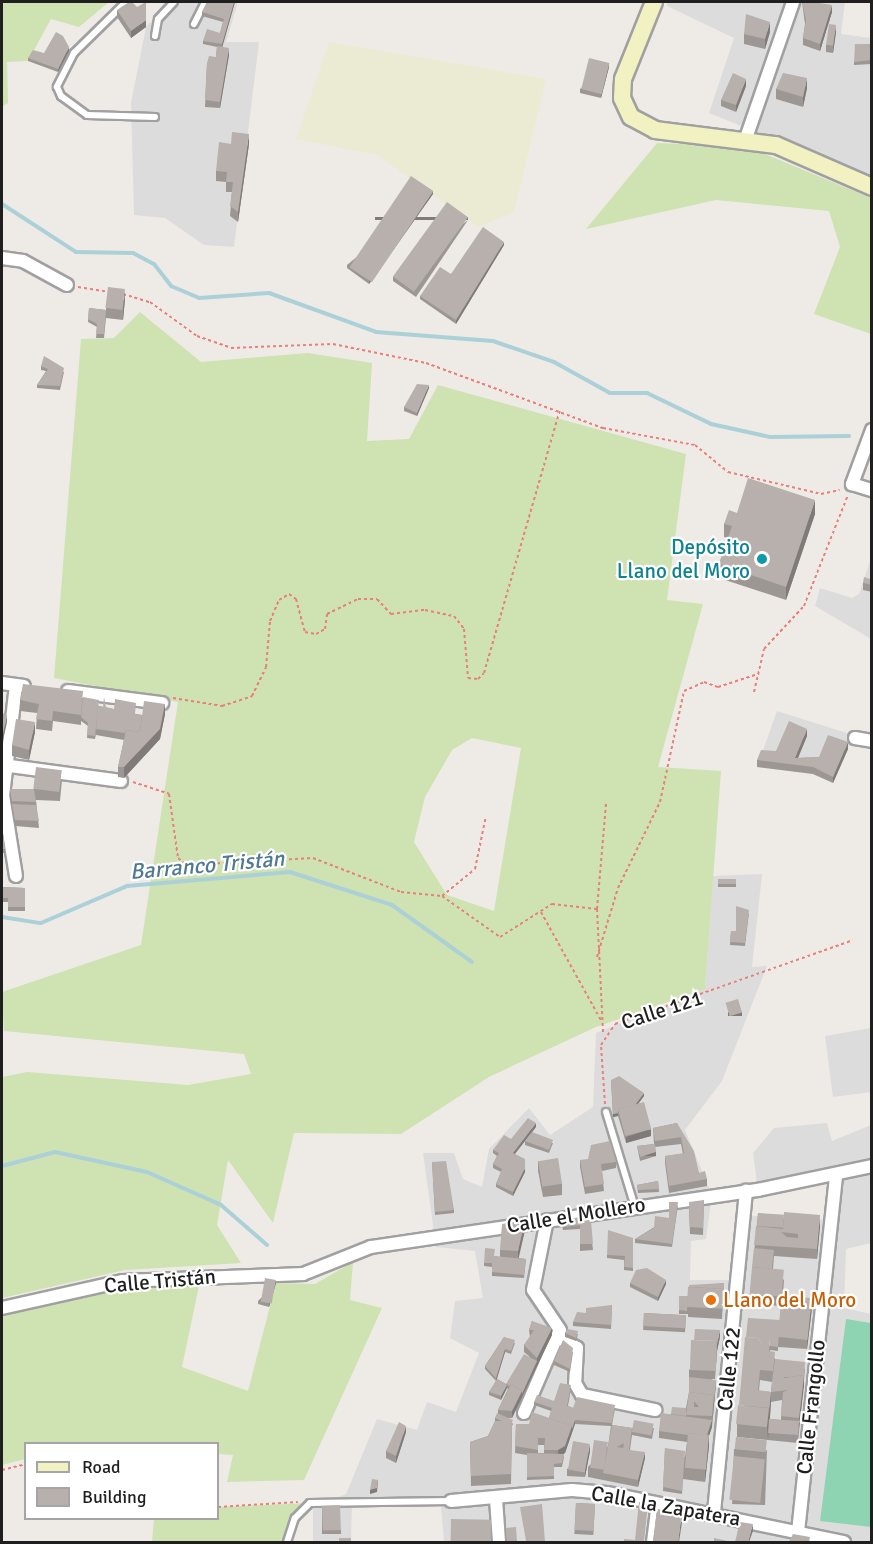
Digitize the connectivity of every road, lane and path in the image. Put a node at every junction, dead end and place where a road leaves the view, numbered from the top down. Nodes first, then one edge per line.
1 (126, 2) edge
2 (174, 2) edge
3 (205, 2) edge
4 (654, 2) edge
5 (793, 2) edge
6 (194, 24) dead end
7 (155, 36) dead end
8 (155, 117) dead end
9 (746, 138) junction
10 (872, 187) edge
11 (2, 258) edge
12 (67, 285) joint
13 (560, 409) junction
14 (872, 430) edge
15 (852, 484) junction
16 (872, 490) edge
17 (758, 674) junction
18 (2, 683) edge
19 (16, 685) junction
20 (754, 692) dead end
21 (162, 703) joint
22 (855, 738) dead end
23 (872, 741) edge
24 (3, 765) junction
25 (121, 781) joint
26 (606, 803) dead end
27 (486, 816) dead end
28 (16, 876) dead end
29 (442, 896) junction
30 (597, 909) junction
31 (541, 912) junction
32 (853, 940) dead end
33 (597, 957) junction
34 (603, 1024) junction
35 (603, 1034) junction
36 (606, 1113) joint
37 (872, 1166) edge
38 (836, 1174) junction
39 (746, 1191) junction
40 (634, 1204) junction
41 (547, 1220) junction
42 (286, 1275) joint
43 (2, 1308) edge
44 (558, 1337) junction
45 (655, 1410) dead end
46 (524, 1413) dead end
47 (24, 1464) edge
48 (2, 1470) edge
49 (496, 1499) junction
50 (451, 1501) joint
51 (655, 1501) junction
52 (310, 1503) junction
53 (219, 1507) edge
54 (714, 1512) junction
55 (798, 1532) junction
56 (287, 1542) edge
57 (499, 1542) edge
58 (650, 1542) edge
59 (844, 1542) edge

1 - 8 lane
2 - 7 lane
3 - 6 lane
4 - 9 main road
5 - 9 street
9 - 10 main road
11 - 12 street
12 - 13 path
13 - 15 path
13 - 21 path
14 - 15 street
15 - 16 street
15 - 17 path
17 - 20 path
17 - 33 path
18 - 19 street
19 - 21 street
19 - 24 street
22 - 23 street
24 - 25 street
24 - 28 street
25 - 29 path
26 - 30 path
27 - 29 path
29 - 31 path
30 - 31 path
30 - 33 path
31 - 34 path
32 - 35 path, Calle 121
33 - 34 path
34 - 35 path
35 - 36 path, Calle 121
36 - 40 lane
37 - 38 street, Calle el Mollero
38 - 39 street, Calle el Mollero
38 - 55 street, Calle Frangollo
39 - 40 street, Calle el Mollero
39 - 54 street, Calle 122
40 - 41 street, Calle el Mollero
41 - 42 street, Calle el Mollero
41 - 44 street
42 - 43 street, Calle Tristán
44 - 45 street
44 - 46 street
47 - 48 path
49 - 50 street, Calle la Zapatera
49 - 51 street, Calle la Zapatera
49 - 57 street
50 - 52 lane
51 - 54 street, Calle la Zapatera
51 - 58 lane
52 - 53 path
52 - 56 lane
54 - 55 street, Calle la Zapatera
55 - 59 street, Calle la Zapatera

